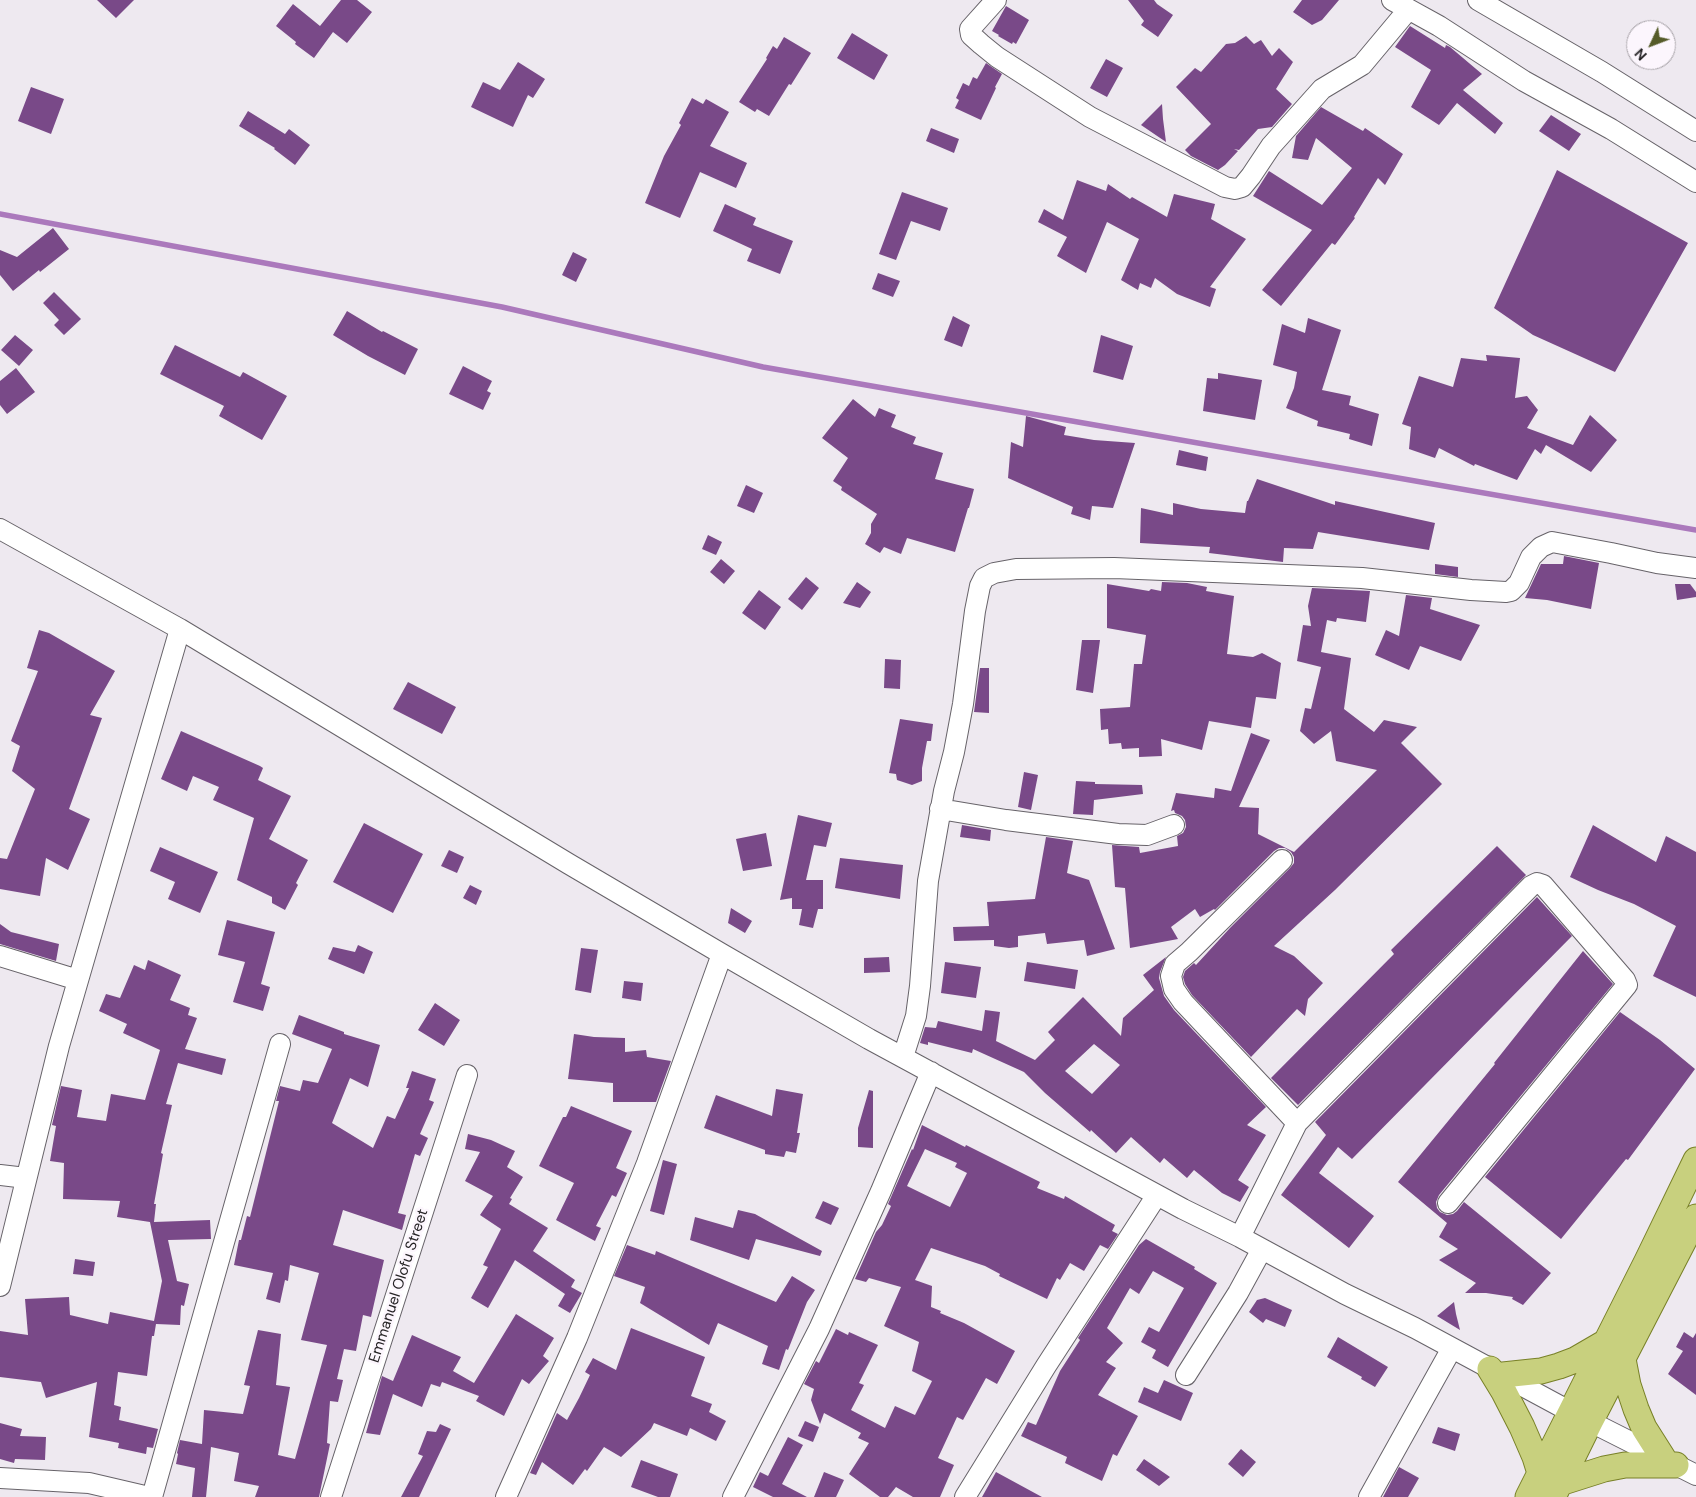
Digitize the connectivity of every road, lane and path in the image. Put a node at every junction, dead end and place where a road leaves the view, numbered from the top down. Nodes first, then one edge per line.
1 (996, 0) edge
2 (1478, 0) edge
3 (1400, 5) edge
4 (1696, 131) edge
5 (1696, 182) edge
6 (0, 529) edge
7 (1696, 568) edge
8 (180, 628) junction
9 (940, 809) junction
10 (1174, 825) dead end
11 (1282, 860) dead end
12 (722, 954) junction
13 (0, 956) edge
14 (78, 980) junction
15 (280, 1044) dead end
16 (903, 1057) junction
17 (931, 1072) junction
18 (466, 1075) dead end
19 (1297, 1123) junction
20 (1696, 1160) edge
21 (0, 1175) edge
22 (26, 1178) junction
23 (1157, 1195) junction
24 (1448, 1203) dead end
25 (1696, 1217) edge
26 (1240, 1237) junction
27 (1262, 1249) junction
28 (0, 1286) edge
29 (1452, 1348) junction
30 (1614, 1350) junction
31 (1496, 1372) junction
32 (1186, 1375) dead end
33 (1581, 1417) junction
34 (1678, 1466) edge
35 (0, 1478) edge
36 (1551, 1485) edge
37 (151, 1497) edge
38 (331, 1497) edge
39 (506, 1497) edge
40 (733, 1497) edge
41 (965, 1497) edge
42 (1369, 1497) edge
43 (1528, 1497) edge

1 - 3 street
2 - 4 street
3 - 5 street
6 - 8 street
7 - 9 street
8 - 12 street
8 - 14 street
9 - 10 street
9 - 16 street
11 - 19 street
12 - 16 street
12 - 39 street
13 - 14 street
14 - 22 street
15 - 37 street
16 - 17 street
17 - 23 street
17 - 40 street
18 - 38 street, Emmanuel Olofu Street
19 - 24 street
19 - 26 street
20 - 30 main road
21 - 22 street
22 - 28 street
23 - 26 street
23 - 41 street
25 - 30 main road
26 - 27 street
27 - 29 street
27 - 32 street
29 - 31 street
29 - 42 street
30 - 31 main road
30 - 33 main road
30 - 34 main road
31 - 33 street
31 - 36 main road
33 - 34 street
33 - 36 main road
34 - 36 main road
35 - 37 street
36 - 43 main road

